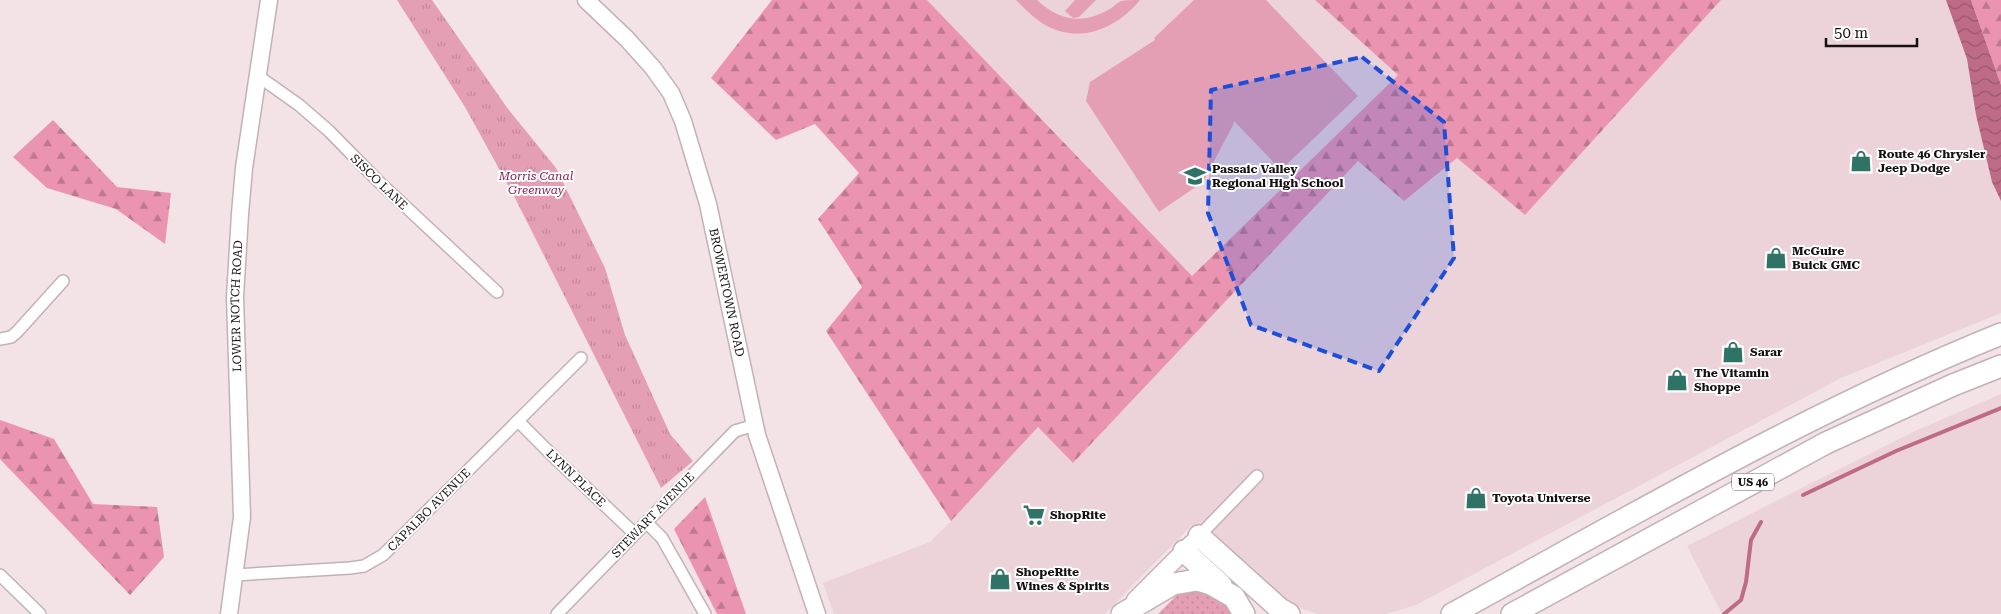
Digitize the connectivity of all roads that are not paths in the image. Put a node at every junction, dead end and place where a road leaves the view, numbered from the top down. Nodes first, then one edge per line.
1 (269, 0) edge
2 (586, 0) edge
3 (258, 76) junction
4 (63, 281) dead end
5 (496, 292) dead end
6 (2001, 334) edge
7 (0, 339) edge
8 (581, 358) dead end
9 (2001, 366) edge
10 (518, 421) junction
11 (755, 424) junction
12 (1257, 476) dead end
13 (647, 523) junction
14 (635, 534) junction
15 (1192, 544) junction
16 (0, 575) edge
17 (234, 576) junction
18 (1239, 605) edge
19 (40, 614) edge
20 (229, 614) edge
21 (557, 614) edge
22 (704, 614) edge
23 (817, 614) edge
24 (1122, 614) edge
25 (1289, 614) edge
26 (1452, 614) edge
27 (1512, 614) edge

1 - 3 street, LOWER NOTCH ROAD
2 - 11 street, BROWERTOWN ROAD
3 - 5 street, SISCO LANE
3 - 17 street, LOWER NOTCH ROAD
4 - 7 street
6 - 26 highway, US 46
8 - 10 street, CAPALBO AVENUE
9 - 27 highway, US 46
10 - 14 street, LYNN PLACE
10 - 17 street, CAPALBO AVENUE
11 - 13 street, STEWART AVENUE
11 - 23 street, BROWERTOWN ROAD
12 - 15 street
13 - 14 street, STEWART AVENUE
13 - 22 street
14 - 21 street, STEWART AVENUE
15 - 18 highway
15 - 24 street
15 - 25 highway
16 - 19 street
17 - 20 street, LOWER NOTCH ROAD
18 - 24 highway

